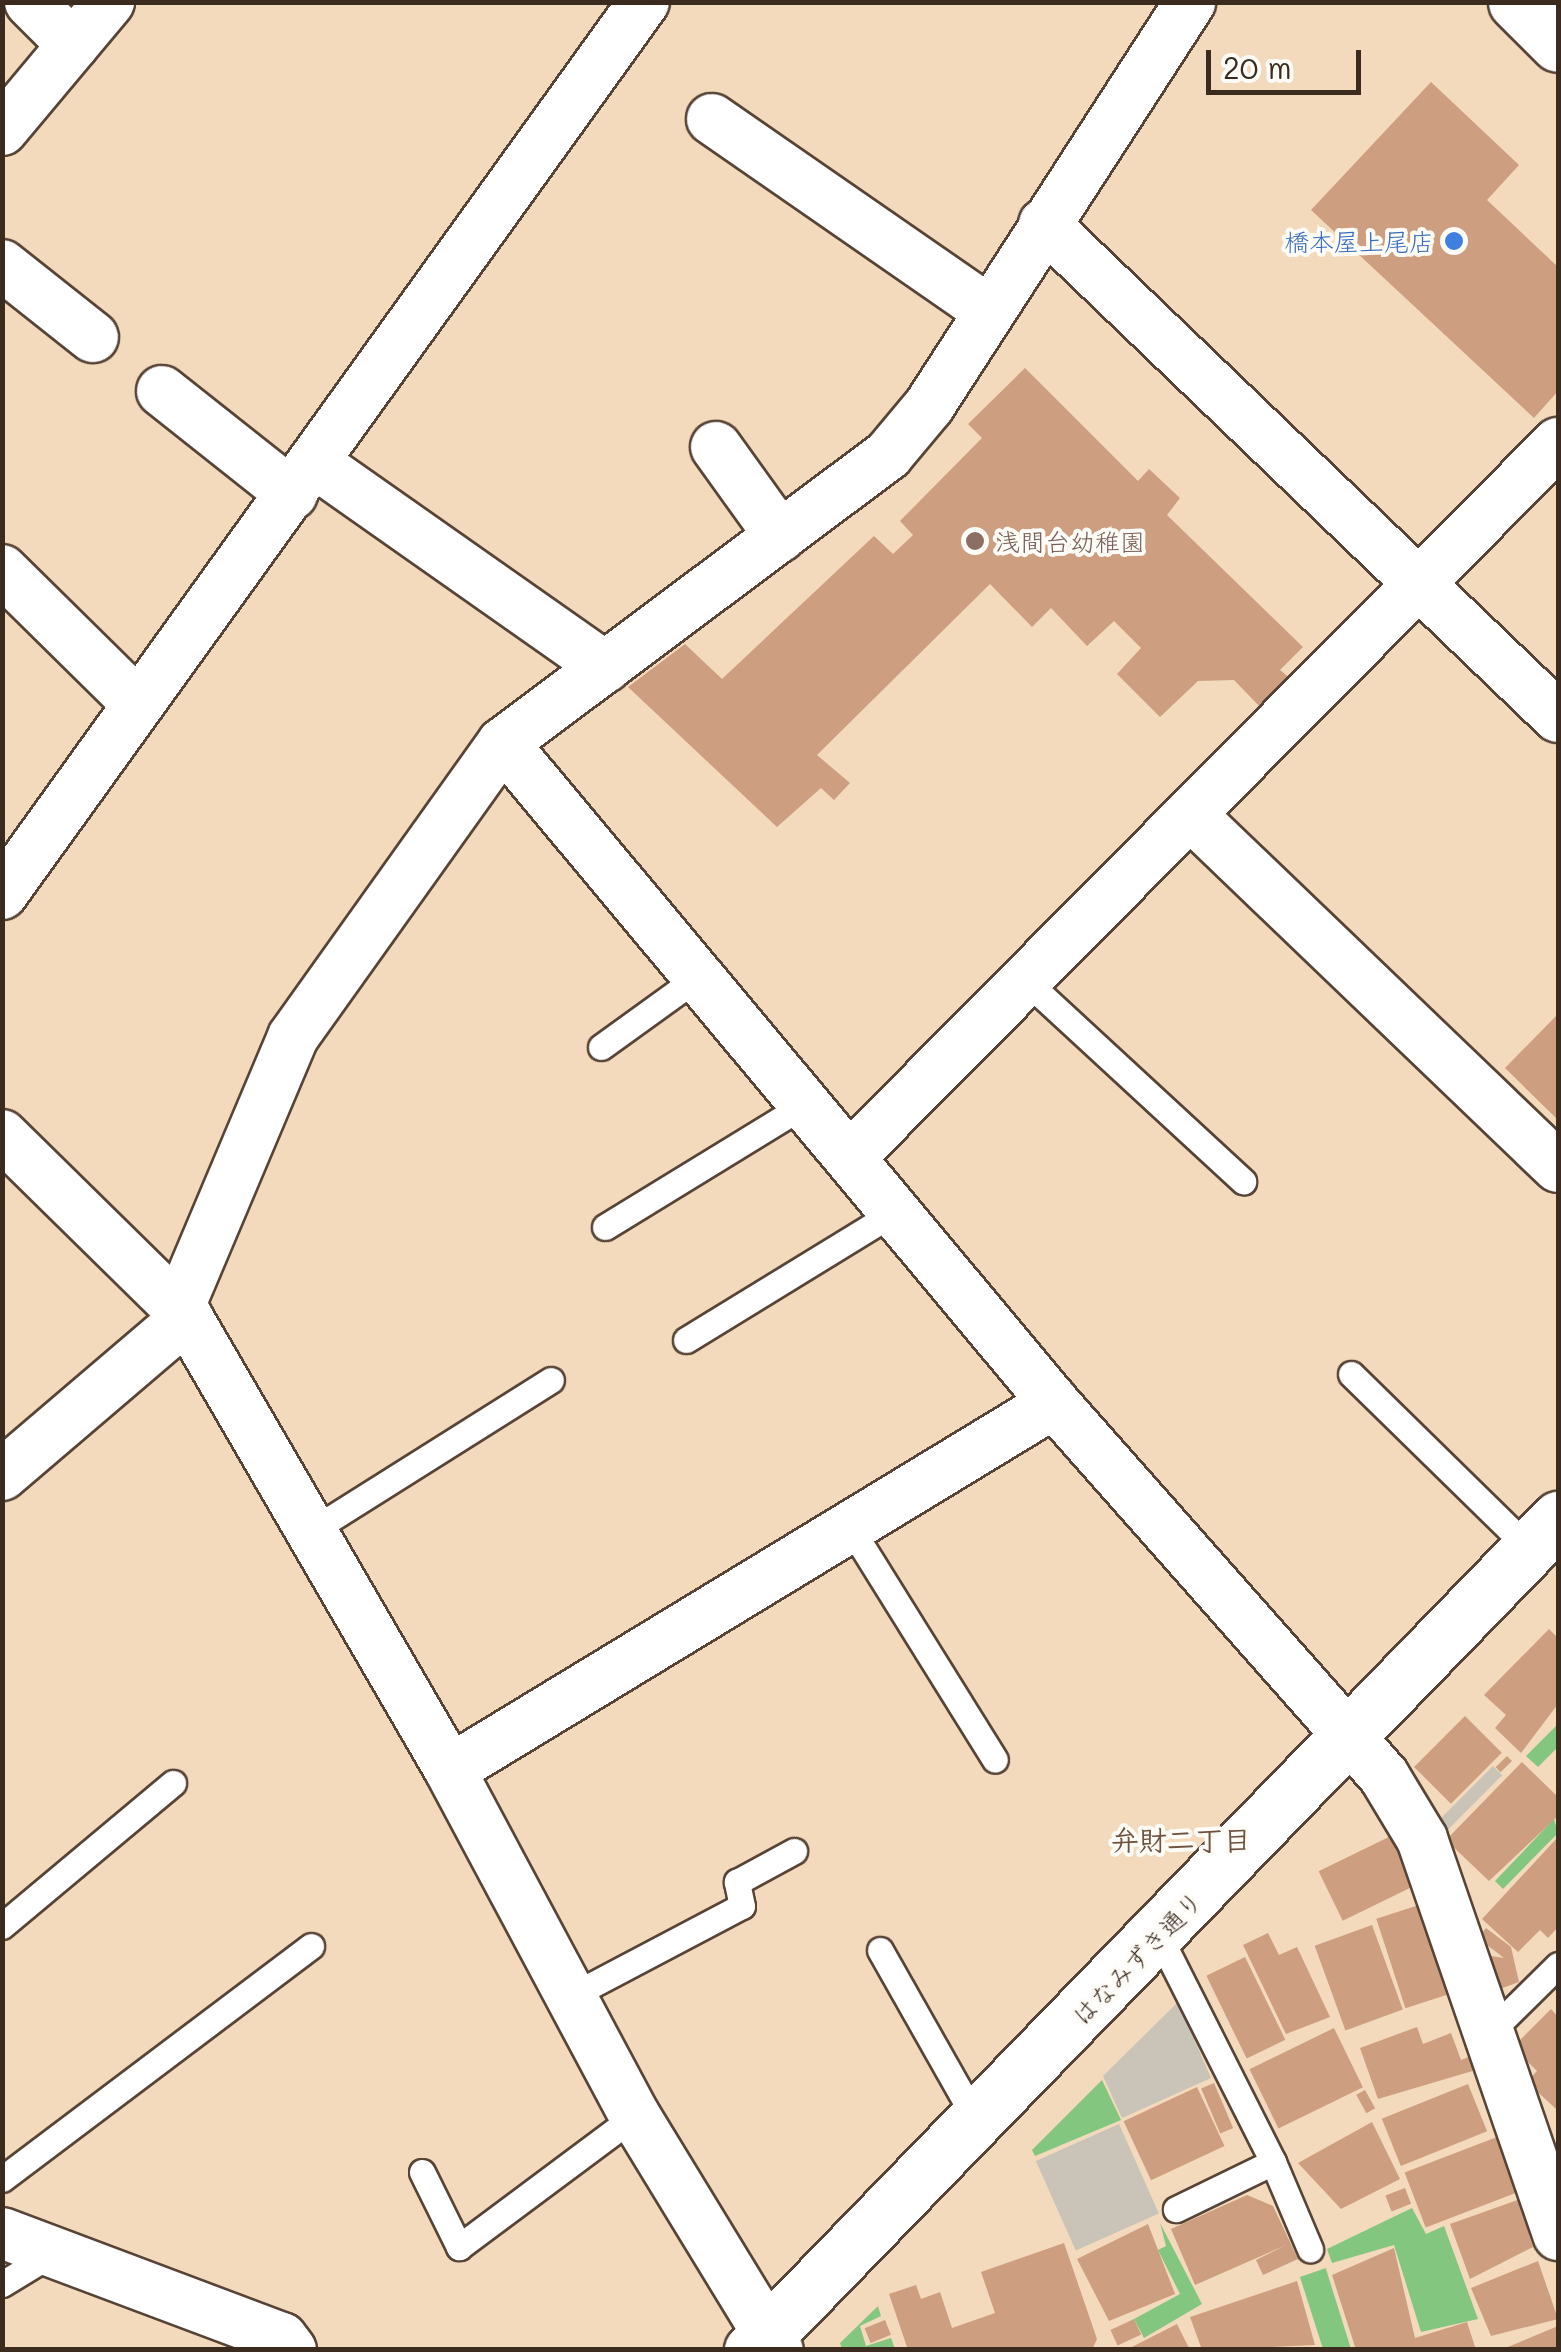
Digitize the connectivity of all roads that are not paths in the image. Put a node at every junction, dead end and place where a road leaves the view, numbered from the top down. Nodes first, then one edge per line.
1 (30, 2) edge
2 (108, 2) edge
3 (644, 2) edge
4 (1190, 2) edge
5 (1516, 2) edge
6 (1558, 44) edge
7 (73, 45) junction
8 (712, 118) dead end
9 (2, 130) edge
10 (1044, 224) junction
11 (2, 265) edge
12 (989, 311) junction
13 (93, 337) dead end
14 (162, 391) dead end
15 (1558, 443) edge
16 (716, 447) dead end
17 (303, 478) junction
18 (780, 536) junction
19 (2, 570) edge
20 (1419, 584) junction
21 (605, 667) junction
22 (138, 704) junction
23 (1558, 716) edge
24 (503, 743) junction
25 (1190, 814) junction
26 (2, 894) edge
27 (698, 976) junction
28 (1025, 980) junction
29 (601, 1046) dead end
30 (806, 1104) junction
31 (2, 1134) edge
32 (850, 1157) junction
33 (1558, 1167) edge
34 (1243, 1180) dead end
35 (895, 1212) junction
36 (605, 1227) dead end
37 (183, 1312) junction
38 (686, 1340) dead end
39 (1351, 1374) dead end
40 (550, 1380) dead end
41 (1054, 1402) junction
42 (2, 1475) edge
43 (850, 1527) junction
44 (308, 1533) junction
45 (1544, 1534) edge
46 (1344, 1736) junction
47 (995, 1760) dead end
48 (450, 1770) junction
49 (173, 1783) dead end
50 (794, 1851) dead end
51 (2, 1926) edge
52 (1160, 1938) junction
53 (311, 1946) dead end
54 (880, 1950) dead end
55 (1558, 1964) edge
56 (571, 1996) junction
57 (1493, 2029) junction
58 (635, 2116) junction
59 (976, 2120) junction
60 (1272, 2162) junction
61 (422, 2172) dead end
62 (2, 2179) edge
63 (1176, 2209) dead end
64 (2, 2233) edge
65 (1558, 2234) edge
66 (1310, 2250) dead end
67 (52, 2253) junction
68 (2, 2284) edge
69 (254, 2344) edge
70 (766, 2344) edge

1 - 7 street
2 - 7 street
3 - 17 street
4 - 10 street
5 - 6 street
7 - 9 street
8 - 12 street
10 - 12 street
10 - 20 street
11 - 13 street
12 - 18 street
14 - 17 street
15 - 20 street
16 - 18 street
17 - 21 street
17 - 22 street
18 - 21 street
19 - 22 street
20 - 23 street
20 - 25 street
21 - 24 street
22 - 26 street
24 - 27 street
24 - 37 street
25 - 28 street
25 - 33 street
27 - 29 lane
27 - 30 street
28 - 32 street
28 - 34 lane
30 - 32 street
30 - 36 lane
31 - 37 street
32 - 35 street
35 - 38 lane
35 - 41 street
37 - 42 street
37 - 44 street
39 - 45 lane
40 - 44 lane
41 - 43 street
41 - 46 street
43 - 47 lane
43 - 48 street
44 - 48 street
45 - 46 street, はなみずき通り
46 - 52 street, はなみずき通り
46 - 57 street
48 - 56 street
49 - 51 lane
50 - 56 lane
52 - 59 street, はなみずき通り
52 - 60 lane
53 - 62 lane
54 - 59 lane
55 - 57 lane
56 - 58 street
57 - 65 street
58 - 61 lane
58 - 70 street
59 - 70 street, はなみずき通り
60 - 63 lane
60 - 66 lane
64 - 67 street
67 - 68 lane
67 - 69 street

